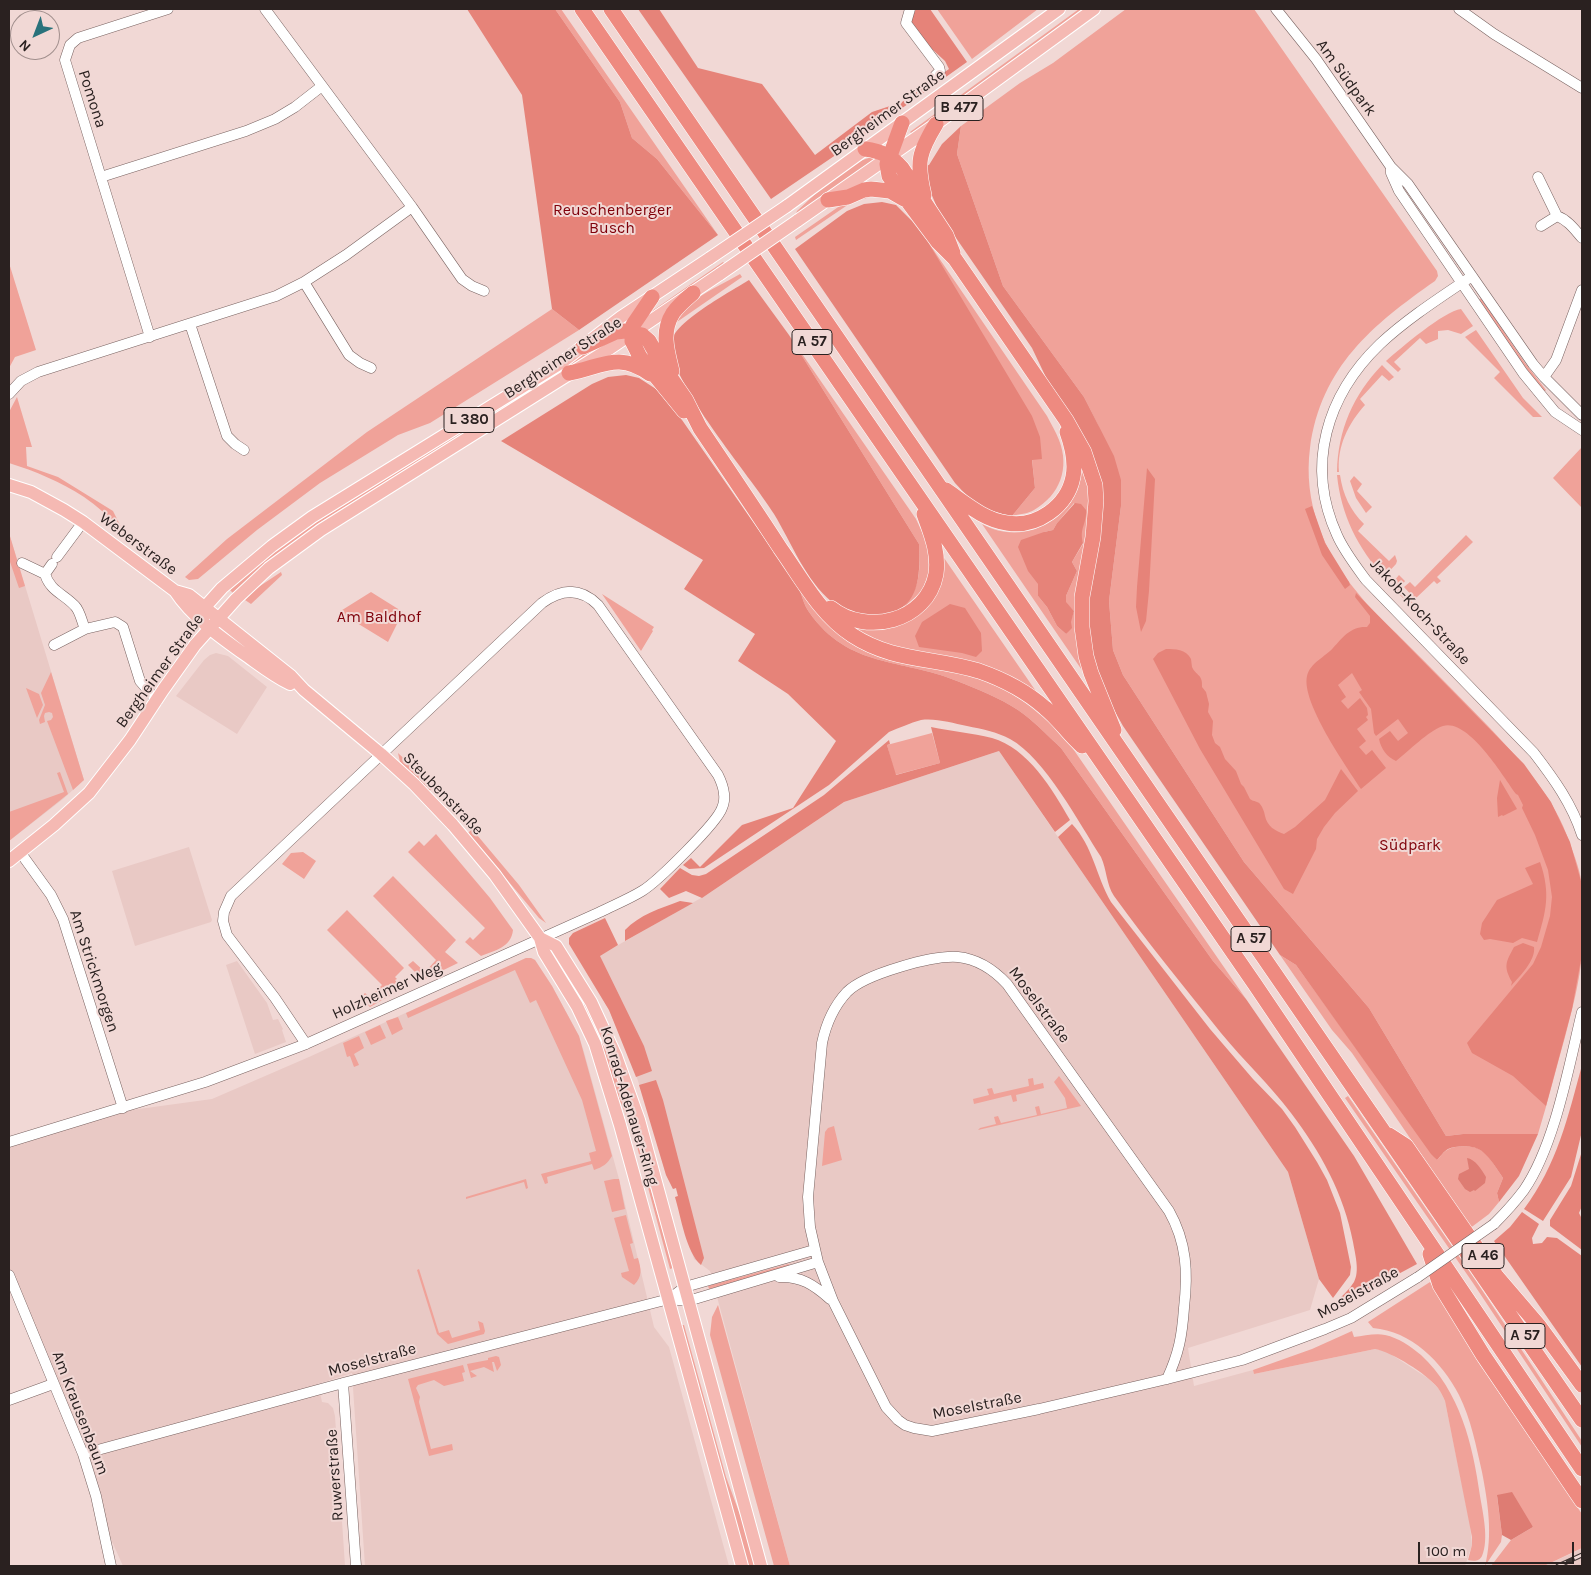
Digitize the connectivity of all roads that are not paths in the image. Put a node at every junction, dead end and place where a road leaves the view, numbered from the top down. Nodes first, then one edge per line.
1 (168, 9) edge
2 (265, 9) edge
3 (582, 9) edge
4 (611, 9) edge
5 (910, 9) edge
6 (1059, 9) edge
7 (1094, 9) edge
8 (1276, 9) edge
9 (1459, 9) edge
10 (934, 76) dead end
11 (322, 86) junction
12 (1582, 88) edge
13 (902, 124) junction
14 (936, 124) junction
15 (865, 149) junction
16 (889, 156) junction
17 (1391, 167) junction
18 (101, 177) junction
19 (1538, 177) dead end
20 (828, 200) junction
21 (905, 200) junction
22 (926, 203) junction
23 (412, 207) junction
24 (1556, 216) junction
25 (1541, 226) dead end
26 (751, 231) joint
27 (1582, 238) edge
28 (760, 247) joint
29 (955, 258) junction
30 (1472, 276) junction
31 (304, 282) junction
32 (1461, 283) junction
33 (1582, 290) edge
34 (484, 291) dead end
35 (693, 293) junction
36 (652, 297) junction
37 (190, 324) junction
38 (633, 333) junction
39 (150, 336) junction
40 (583, 347) junction
41 (371, 368) dead end
42 (569, 373) junction
43 (1544, 377) junction
44 (659, 381) junction
45 (674, 382) junction
46 (1555, 389) junction
47 (9, 394) edge
48 (1051, 399) junction
49 (1555, 412) junction
50 (1582, 415) edge
51 (700, 428) junction
52 (1582, 430) edge
53 (244, 450) dead end
54 (937, 484) junction
55 (9, 485) edge
56 (918, 496) junction
57 (83, 522) junction
58 (22, 562) dead end
59 (45, 574) junction
60 (805, 585) junction
61 (175, 592) junction
62 (206, 607) junction
63 (210, 623) junction
64 (85, 629) junction
65 (54, 646) dead end
66 (157, 701) junction
67 (1120, 748) junction
68 (381, 754) junction
69 (1100, 761) junction
70 (1582, 835) edge
71 (20, 852) junction
72 (9, 861) edge
73 (540, 938) junction
74 (1582, 1012) edge
75 (306, 1044) junction
76 (122, 1108) junction
77 (1382, 1130) junction
78 (9, 1142) edge
79 (1424, 1235) junction
80 (814, 1250) junction
81 (818, 1262) junction
82 (9, 1275) edge
83 (770, 1278) junction
84 (685, 1287) junction
85 (668, 1298) junction
86 (688, 1301) junction
87 (833, 1301) junction
88 (1167, 1379) junction
89 (343, 1383) junction
90 (53, 1384) junction
91 (1582, 1386) edge
92 (1532, 1395) junction
93 (9, 1400) edge
94 (1582, 1419) edge
95 (83, 1454) junction
96 (1582, 1469) edge
97 (1582, 1485) edge
98 (1582, 1501) edge
99 (111, 1566) edge
100 (356, 1566) edge
101 (742, 1566) edge
102 (761, 1566) edge

1 - 18 street, Pomona
2 - 11 street
3 - 56 highway, A 57
4 - 54 highway, A 57
5 - 10 street
6 - 13 main road, Bergheimer Straße / B 477
7 - 14 main road, Bergheimer Straße / B 477
8 - 17 street, Am Südpark
9 - 12 street
11 - 18 street
11 - 23 street
13 - 15 main road, Bergheimer Straße / B 477
13 - 16 highway
14 - 16 main road, Bergheimer Straße / B 477
14 - 22 highway
15 - 16 highway
15 - 26 main road, Bergheimer Straße / B 477, bridge
16 - 20 main road, Bergheimer Straße / B 477
16 - 21 highway
16 - 22 highway
17 - 30 street, Am Südpark
17 - 32 street, Am Südpark
18 - 39 street, Pomona
19 - 24 street
20 - 21 highway
20 - 28 main road, Bergheimer Straße / B 477, bridge
21 - 29 highway
22 - 29 highway
23 - 31 street
23 - 34 street
24 - 25 street
24 - 27 street
26 - 36 main road, Bergheimer Straße / L 380, bridge
28 - 35 main road, Bergheimer Straße / L 380, bridge
29 - 48 highway
30 - 32 street
30 - 43 street, Am Südpark
31 - 37 street
31 - 41 street
32 - 49 street, Am Südpark
32 - 70 street, Jakob-Koch-Straße
33 - 43 street
35 - 38 main road, Bergheimer Straße / L 380
35 - 45 highway
36 - 38 highway
36 - 40 main road, Bergheimer Straße / L 380
37 - 39 street
37 - 53 street
38 - 40 highway
38 - 42 main road, Bergheimer Straße / L 380
38 - 44 highway
38 - 45 highway
39 - 47 street
40 - 62 main road, Bergheimer Straße / L 380
42 - 44 highway
42 - 63 main road, Bergheimer Straße / L 380
43 - 46 street, Am Südpark
44 - 51 highway
45 - 51 highway
46 - 49 street
46 - 50 street, Am Südpark
48 - 54 highway
48 - 67 highway
49 - 52 street, Am Südpark
51 - 60 highway
54 - 67 highway, A 57
55 - 57 main road, Weberstraße
56 - 60 highway
56 - 69 highway, A 57
57 - 59 street, Weberstraße
57 - 61 main road, Weberstraße
58 - 59 street
59 - 64 street
60 - 69 highway
61 - 62 main road, Weberstraße
61 - 63 main road, Weberstraße
62 - 63 main road, Weberstraße
63 - 66 main road, Bergheimer Straße / L 380
63 - 68 main road, Steubenstraße
64 - 65 street
64 - 66 street
66 - 71 main road, Bergheimer Straße / L 380
67 - 77 highway, A 57
68 - 73 main road, Steubenstraße
68 - 73 street, Holzheimer Weg
68 - 75 street
69 - 79 highway, A 57
71 - 72 main road, Bergheimer Straße / L 380
71 - 76 street, Am Strickmorgen
73 - 75 street, Holzheimer Weg
73 - 84 main road, Konrad-Adenauer-Ring
73 - 85 main road, Konrad-Adenauer-Ring
74 - 88 street, Moselstraße, bridge
75 - 76 street, Holzheimer Weg
76 - 78 street, Holzheimer Weg
77 - 91 highway, A 46
77 - 94 highway, A 57
79 - 92 highway, A 57
79 - 98 highway
80 - 81 street, Moselstraße
80 - 84 street, Moselstraße
80 - 88 street, Moselstraße
81 - 83 street, Moselstraße
81 - 87 street, Moselstraße
82 - 90 street, Am Krausenbaum
83 - 86 street, Moselstraße
83 - 87 street, Moselstraße
84 - 85 street, Moselstraße
84 - 86 main road, Konrad-Adenauer-Ring
85 - 86 street, Moselstraße
85 - 89 street, Moselstraße
85 - 101 main road, Konrad-Adenauer-Ring
86 - 102 main road, Konrad-Adenauer-Ring
87 - 88 street, Moselstraße
89 - 95 street, Moselstraße
89 - 100 street, Ruwerstraße
90 - 93 street
90 - 95 street, Am Krausenbaum
92 - 96 highway, A 57
92 - 97 highway
95 - 99 street, Am Krausenbaum

